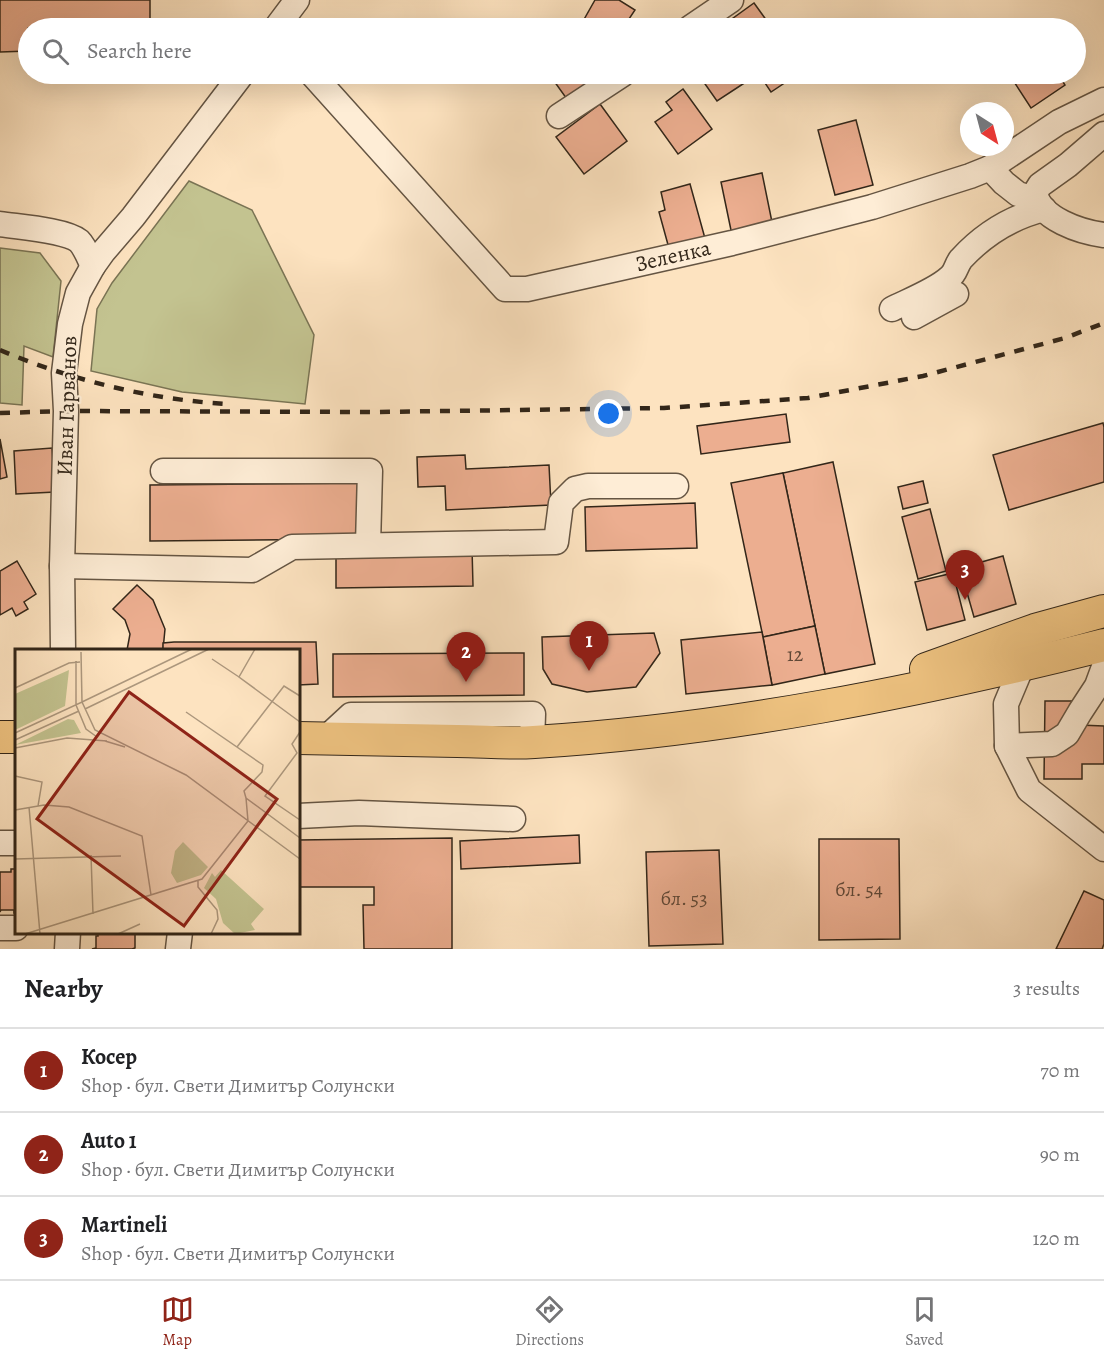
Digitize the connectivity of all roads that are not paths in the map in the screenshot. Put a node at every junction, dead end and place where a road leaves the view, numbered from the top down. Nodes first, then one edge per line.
1 (297, 0) edge
2 (716, 4) edge
3 (284, 18) edge
4 (701, 18) edge
5 (234, 84) edge
6 (321, 84) edge
7 (608, 84) edge
8 (1104, 100) edge
9 (559, 116) dead end
10 (1104, 134) edge
11 (990, 168) junction
12 (1040, 204) junction
13 (0, 224) edge
14 (1104, 234) edge
15 (959, 262) junction
16 (93, 266) junction
17 (892, 309) dead end
18 (914, 317) dead end
19 (163, 471) dead end
20 (676, 486) dead end
21 (368, 546) junction
22 (62, 566) junction
23 (1104, 596) edge
24 (1104, 611) edge
25 (1035, 630) junction
26 (1104, 645) edge
27 (63, 649) edge
28 (1023, 665) junction
29 (1104, 667) edge
30 (815, 709) junction
31 (312, 739) edge
32 (1007, 746) junction
33 (300, 816) edge
34 (513, 819) dead end
35 (1104, 849) edge
36 (68, 934) edge
37 (180, 934) edge
38 (67, 949) edge
39 (178, 949) edge

1 - 3 street
2 - 4 street
5 - 16 street, Иван Гарванов
6 - 11 street, Зеленка
7 - 9 street
8 - 11 street, Зеленка
10 - 12 street
11 - 12 street
12 - 14 street
12 - 15 street
13 - 16 street
15 - 17 street
15 - 18 street
16 - 22 street, Иван Гарванов
19 - 21 street
20 - 21 street
21 - 22 street
22 - 27 street, Иван Гарванов
23 - 25 main road
24 - 25 main road
25 - 28 street
25 - 30 main road
26 - 28 main road
28 - 30 main road
28 - 32 street
29 - 32 street
30 - 31 main road
32 - 35 street
33 - 34 street
36 - 38 street
37 - 39 street

